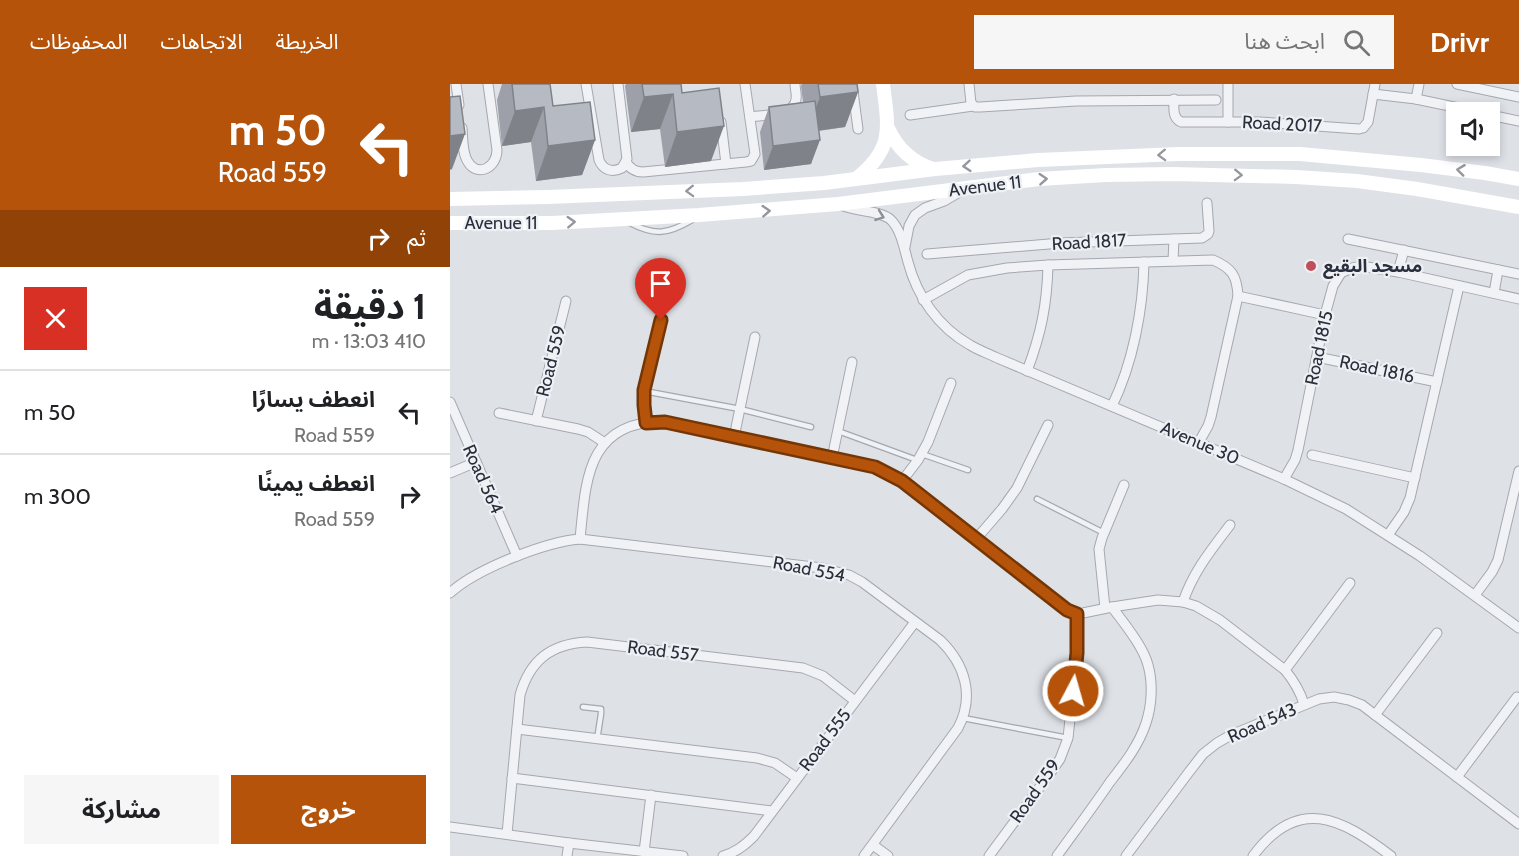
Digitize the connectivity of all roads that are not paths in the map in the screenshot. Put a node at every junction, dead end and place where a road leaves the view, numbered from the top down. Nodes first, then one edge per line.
1 (468, 84) edge
2 (488, 84) edge
3 (586, 84) edge
4 (618, 84) edge
5 (745, 84) edge
6 (795, 84) edge
7 (852, 84) edge
8 (883, 84) edge
9 (970, 84) edge
10 (1228, 84) edge
11 (1419, 84) edge
12 (1457, 84) edge
13 (456, 85) edge
14 (1469, 85) edge
15 (1374, 89) edge
16 (1519, 97) edge
17 (1174, 99) junction
18 (1416, 99) junction
19 (1216, 100) dead end
20 (972, 102) junction
21 (1446, 105) edge
22 (719, 108) edge
23 (450, 112) edge
24 (910, 115) dead end
25 (750, 117) junction
26 (1500, 117) edge
27 (1519, 121) edge
28 (461, 122) edge
29 (1228, 122) junction
30 (888, 128) junction
31 (858, 129) dead end
32 (626, 162) junction
33 (726, 164) junction
34 (935, 169) junction
35 (857, 178) junction
36 (1519, 178) edge
37 (966, 189) junction
38 (450, 199) edge
39 (1208, 203) dead end
40 (838, 204) junction
41 (1519, 207) edge
42 (450, 223) edge
43 (1173, 239) junction
44 (1348, 239) dead end
45 (1004, 247) junction
46 (905, 249) junction
47 (1404, 250) junction
48 (927, 254) dead end
49 (1173, 261) junction
50 (1144, 262) junction
51 (1048, 265) junction
52 (1007, 268) junction
53 (1498, 270) junction
54 (1398, 272) junction
55 (1519, 274) edge
56 (1459, 286) junction
57 (1494, 293) junction
58 (1238, 296) junction
59 (1519, 299) edge
60 (923, 300) junction
61 (566, 301) dead end
62 (1325, 315) junction
63 (661, 320) dead end
64 (755, 337) dead end
65 (1317, 357) junction
66 (852, 362) dead end
67 (1027, 371) junction
68 (1437, 382) junction
69 (951, 383) dead end
70 (644, 390) junction
71 (450, 402) edge
72 (1112, 406) junction
73 (740, 409) junction
74 (499, 413) dead end
75 (536, 420) junction
76 (646, 423) junction
77 (1048, 425) dead end
78 (811, 427) dead end
79 (838, 431) junction
80 (734, 437) junction
81 (1199, 442) junction
82 (605, 443) junction
83 (1312, 455) dead end
84 (920, 457) junction
85 (832, 458) junction
86 (476, 462) junction
87 (968, 470) dead end
88 (1519, 471) edge
89 (450, 473) edge
90 (1415, 478) junction
91 (1284, 479) junction
92 (902, 481) junction
93 (1124, 485) dead end
94 (1037, 499) dead end
95 (1230, 525) dead end
96 (1104, 533) junction
97 (1388, 536) junction
98 (977, 538) junction
99 (580, 539) junction
100 (517, 556) junction
101 (1350, 583) dead end
102 (450, 593) edge
103 (1475, 595) junction
104 (1183, 602) junction
105 (1108, 607) junction
106 (1077, 614) junction
107 (915, 622) junction
108 (1519, 628) edge
109 (1437, 633) dead end
110 (1285, 670) junction
111 (1518, 697) edge
112 (855, 701) junction
113 (1304, 704) junction
114 (582, 707) dead end
115 (1375, 715) junction
116 (963, 718) junction
117 (517, 729) junction
118 (1068, 738) junction
119 (597, 740) junction
120 (1456, 777) junction
121 (512, 778) junction
122 (797, 778) junction
123 (651, 795) junction
124 (772, 811) junction
125 (1519, 824) edge
126 (450, 826) edge
127 (507, 834) junction
128 (569, 843) junction
129 (873, 845) junction
130 (644, 852) junction
131 (1379, 853) edge
132 (661, 855) edge
133 (729, 855) edge
134 (567, 856) edge
135 (683, 856) edge
136 (864, 856) edge
137 (888, 856) edge
138 (989, 856) edge
139 (1057, 856) edge
140 (1126, 856) edge
141 (1253, 856) edge
142 (1391, 856) edge

1 - 13 street
2 - 28 street
3 - 32 street
4 - 32 street
5 - 25 street
6 - 25 street
7 - 31 street
8 - 30 street
9 - 20 street
10 - 29 street
11 - 18 street
12 - 14 street
13 - 23 street
14 - 16 street
15 - 18 street
15 - 29 street, Road 2017
17 - 19 street
17 - 20 street
17 - 29 street, Road 2017
18 - 21 street
20 - 24 street
22 - 33 street
25 - 33 street
26 - 27 street
30 - 34 street
30 - 35 street
32 - 33 street
34 - 35 street, Avenue 11
36 -> 34 street, Avenue 11
35 -> 38 street, Avenue 11
37 - 40 street, Avenue 11
37 -> 41 street, Avenue 11
37 - 46 street
39 - 43 street, Road 1817
42 -> 40 street, Avenue 11
40 -> 46 street, Avenue 30
43 - 45 street, Road 1817
43 - 49 street
44 - 47 street
45 - 48 street, Road 1817
45 - 52 street
46 - 60 street, Avenue 30
47 - 53 street
47 - 54 street
49 - 50 street, Road 1817
49 - 58 street, Road 1817
50 - 51 street, Road 1817
50 - 72 street, Road 1817
51 - 52 street, Road 1817
51 - 67 street, Road 1817
52 - 60 street, Road 1817
53 - 55 street
53 - 57 street
54 - 56 street, Road 1815
54 - 62 street, Road 1815
56 - 57 street, Road 1815
56 - 68 street, Road 1816
57 - 59 street, Road 1815
58 - 62 street
58 - 81 street
60 - 67 street, Avenue 30
61 - 75 street, Road 559
62 - 65 street, Road 1815
63 - 70 street
64 - 73 street
65 - 68 street, Road 1816
65 - 91 street, Road 1815
66 - 79 street
67 - 72 street, Avenue 30
68 - 90 street, Road 1816
69 - 84 street
70 - 73 lane
70 - 76 street
71 - 86 street, Road 564
72 - 81 street, Avenue 30
73 - 78 lane
73 - 80 street
74 - 75 street, Road 559
75 - 82 street, Road 559
76 - 80 street
76 - 82 street
77 - 98 street
79 - 84 lane
79 - 85 street
80 - 85 street
81 - 91 street, Avenue 30
82 - 99 street
83 - 90 street
84 - 87 lane
84 - 92 street
85 - 92 street
86 - 89 street
86 - 100 street, Road 564
88 - 103 street
90 - 97 street, Road 1816
91 - 97 street, Avenue 30
92 - 98 street
93 - 96 street
94 - 96 lane
95 - 104 street
96 - 105 street
97 - 103 street, Avenue 30
98 - 106 street
99 - 100 street, Road 554
99 - 107 street, Road 554
100 - 102 street, Road 554
101 - 110 street
103 - 108 street, Avenue 30
104 - 105 street
104 - 110 street
105 - 106 street
105 - 139 street
106 - 118 street, Road 559
107 - 112 street, Road 555
107 - 116 street, Road 554
109 - 115 street
110 - 113 street
111 - 120 street
112 - 117 street, Road 557
112 - 122 street, Road 555
113 - 115 street, Road 543
113 - 140 street, Road 543
114 - 119 lane
115 - 120 street, Road 543
116 - 118 lane
116 - 129 street, Road 554
117 - 119 street
117 - 121 street, Road 557
118 - 138 street, Road 559
119 - 122 street
120 - 125 street, Road 543
121 - 123 street
121 - 127 street, Road 557
122 - 124 street, Road 555
123 - 124 street
123 - 130 street
124 - 133 street, Road 555
126 - 127 street
127 - 128 street
128 - 130 street
128 - 134 street
129 - 136 street, Road 554
129 - 137 street
130 - 132 street
131 - 141 street
131 - 142 street
132 - 135 street

